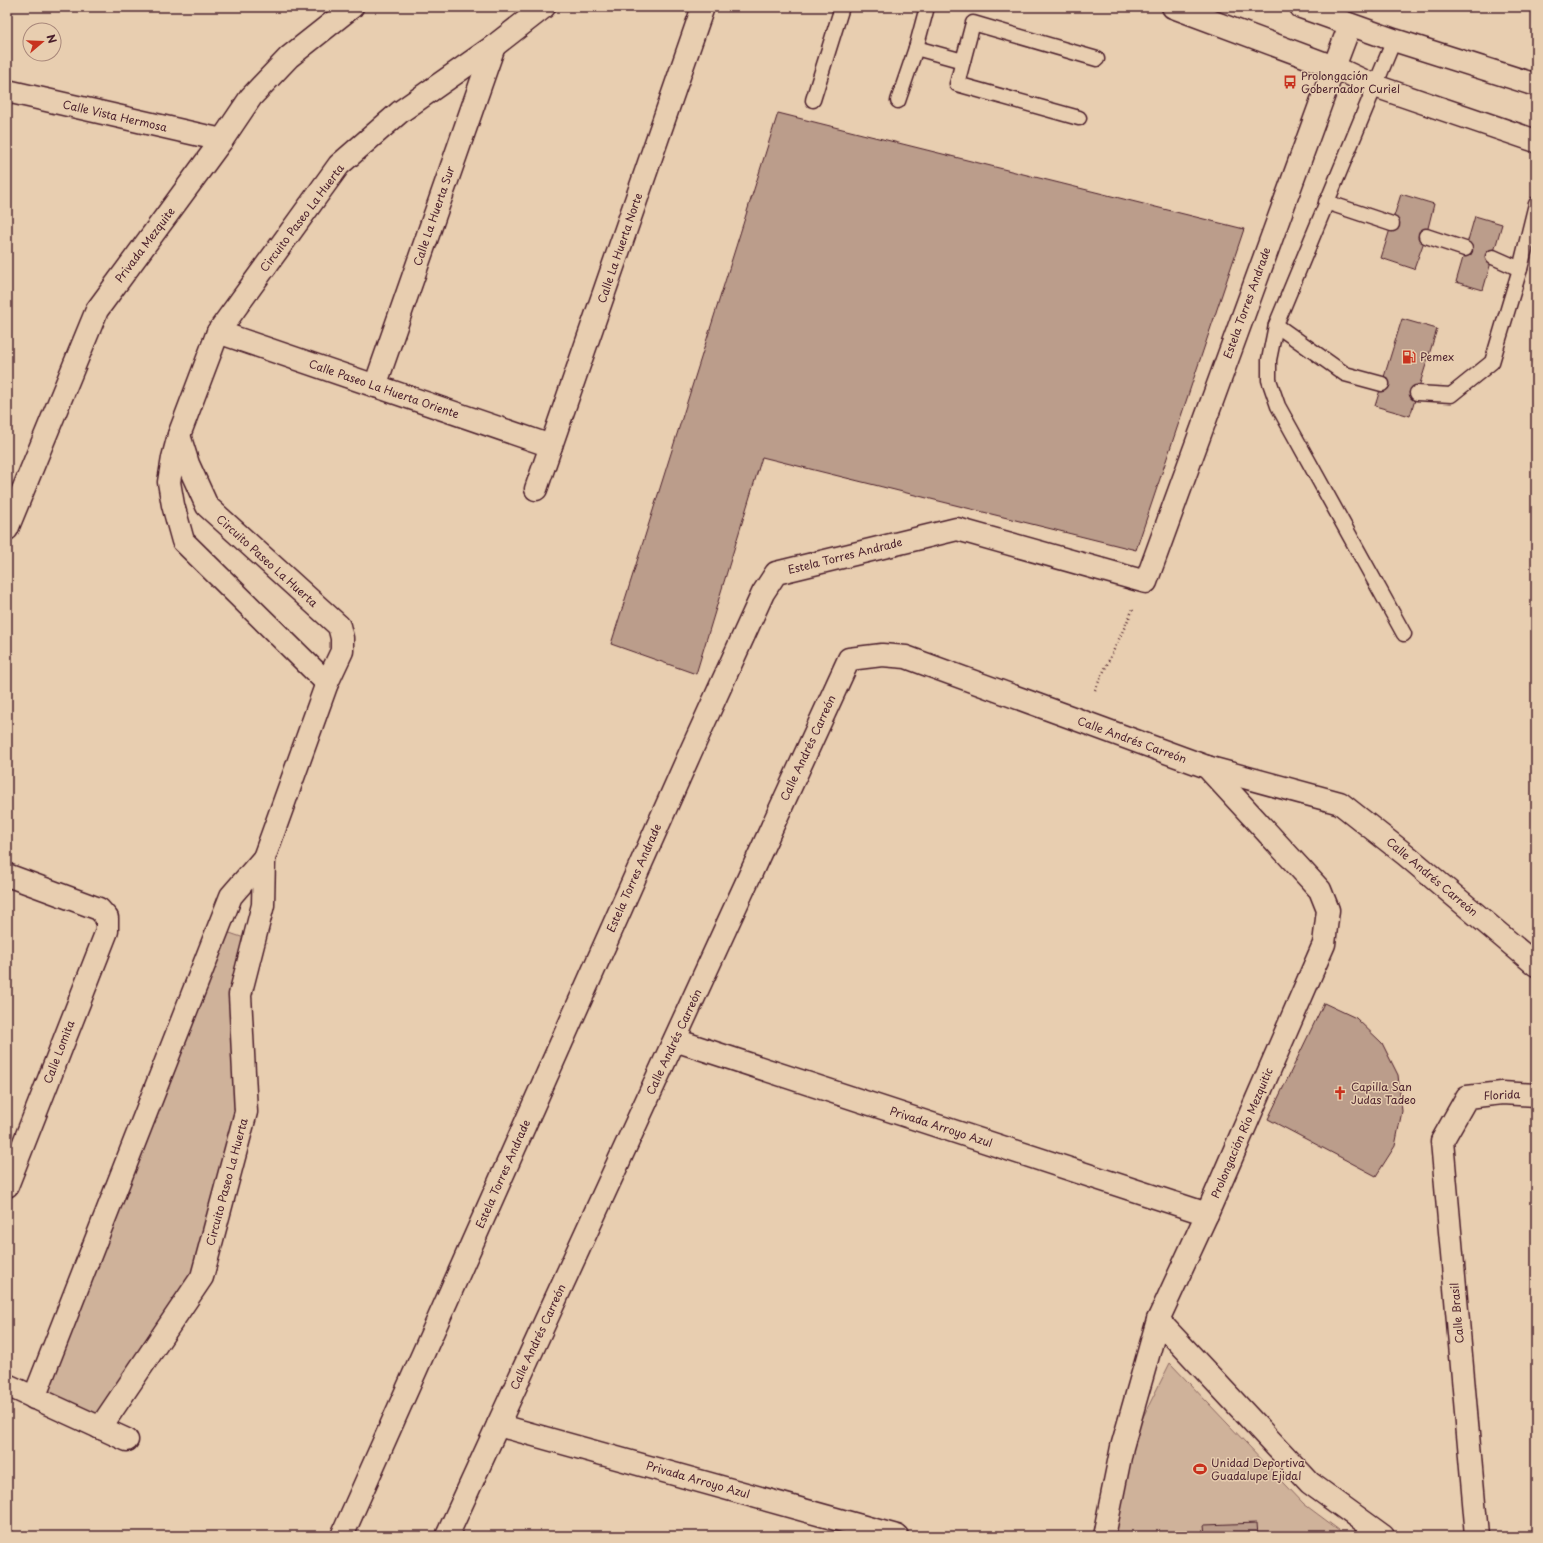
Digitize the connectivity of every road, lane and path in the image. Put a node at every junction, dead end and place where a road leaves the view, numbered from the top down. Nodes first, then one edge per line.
1 (352, 7) edge
2 (544, 7) edge
3 (703, 7) edge
4 (842, 7) edge
5 (927, 7) edge
6 (1173, 7) edge
7 (1301, 7) edge
8 (1350, 26) junction
9 (1394, 40) junction
10 (494, 46) junction
11 (916, 48) junction
12 (1097, 59) dead end
13 (963, 61) junction
14 (1334, 67) junction
15 (1536, 85) edge
16 (1375, 86) junction
17 (7, 91) edge
18 (813, 100) dead end
19 (898, 101) dead end
20 (1080, 118) dead end
21 (222, 140) junction
22 (1536, 141) edge
23 (1326, 202) junction
24 (1536, 204) edge
25 (1392, 224) dead end
26 (1426, 236) dead end
27 (1465, 248) dead end
28 (1493, 257) dead end
29 (1520, 269) junction
30 (1276, 325) junction
31 (218, 332) junction
32 (1382, 384) dead end
33 (375, 386) junction
34 (1417, 393) dead end
35 (179, 435) junction
36 (551, 446) junction
37 (536, 489) dead end
38 (7, 529) edge
39 (1146, 582) junction
40 (1404, 634) dead end
41 (327, 683) junction
42 (1095, 690) dead end
43 (1207, 767) junction
44 (264, 858) junction
45 (7, 875) edge
46 (1536, 965) edge
47 (675, 1040) junction
48 (1536, 1095) edge
49 (1467, 1097) joint
50 (7, 1186) edge
51 (1207, 1214) junction
52 (1158, 1320) junction
53 (7, 1385) edge
54 (34, 1398) junction
55 (498, 1425) junction
56 (100, 1428) junction
57 (127, 1440) dead end
58 (342, 1536) edge
59 (447, 1536) edge
60 (898, 1536) edge
61 (1104, 1536) edge
62 (1382, 1536) edge
63 (1477, 1536) edge

1 - 21 street, Privada Mezquite
2 - 10 street, Circuito Paseo La Huerta
3 - 36 street, Calle La Huerta Norte
4 - 18 lane
5 - 11 lane
6 - 14 street
7 - 8 street
8 - 9 street
8 - 14 street, Estela Torres Andrade
9 - 15 street
9 - 16 lane
10 - 31 street, Circuito Paseo La Huerta
10 - 33 street, Calle La Huerta Sur
11 - 13 lane
11 - 19 lane
12 - 13 lane
13 - 20 lane
14 - 16 street
14 - 39 street, Estela Torres Andrade
16 - 22 street
16 - 23 lane
17 - 21 street, Calle Vista Hermosa
21 - 38 street, Privada Mezquite
23 - 25 lane
23 - 30 lane
24 - 29 lane
26 - 27 lane
28 - 29 lane
29 - 34 lane
30 - 32 lane
30 - 40 lane
31 - 33 street, Calle Paseo La Huerta Oriente
31 - 35 street, Circuito Paseo La Huerta
33 - 36 street, Calle Paseo La Huerta Oriente
35 - 41 street, Circuito Paseo La Huerta
35 - 41 street, Circuito Paseo La Huerta
36 - 37 street, Calle La Huerta Norte
39 - 42 path
39 - 58 street, Estela Torres Andrade
41 - 44 street, Circuito Paseo La Huerta
43 - 46 street, Calle Andrés Carreón
43 - 47 street, Calle Andrés Carreón
43 - 51 street, Prolongación Río Mezquitic
44 - 54 street, Circuito Paseo La Huerta
44 - 56 street, Circuito Paseo La Huerta
45 - 50 street, Calle Lomita
47 - 51 street, Privada Arroyo Azul
47 - 55 street, Calle Andrés Carreón
48 - 49 street, Florida
49 - 63 street, Calle Brasil
51 - 52 street, Prolongación Río Mezquitic
52 - 61 street, Prolongación Río Mezquitic
52 - 62 street
53 - 54 street
54 - 56 street
55 - 59 street, Calle Andrés Carreón
55 - 60 street, Privada Arroyo Azul
56 - 57 street

